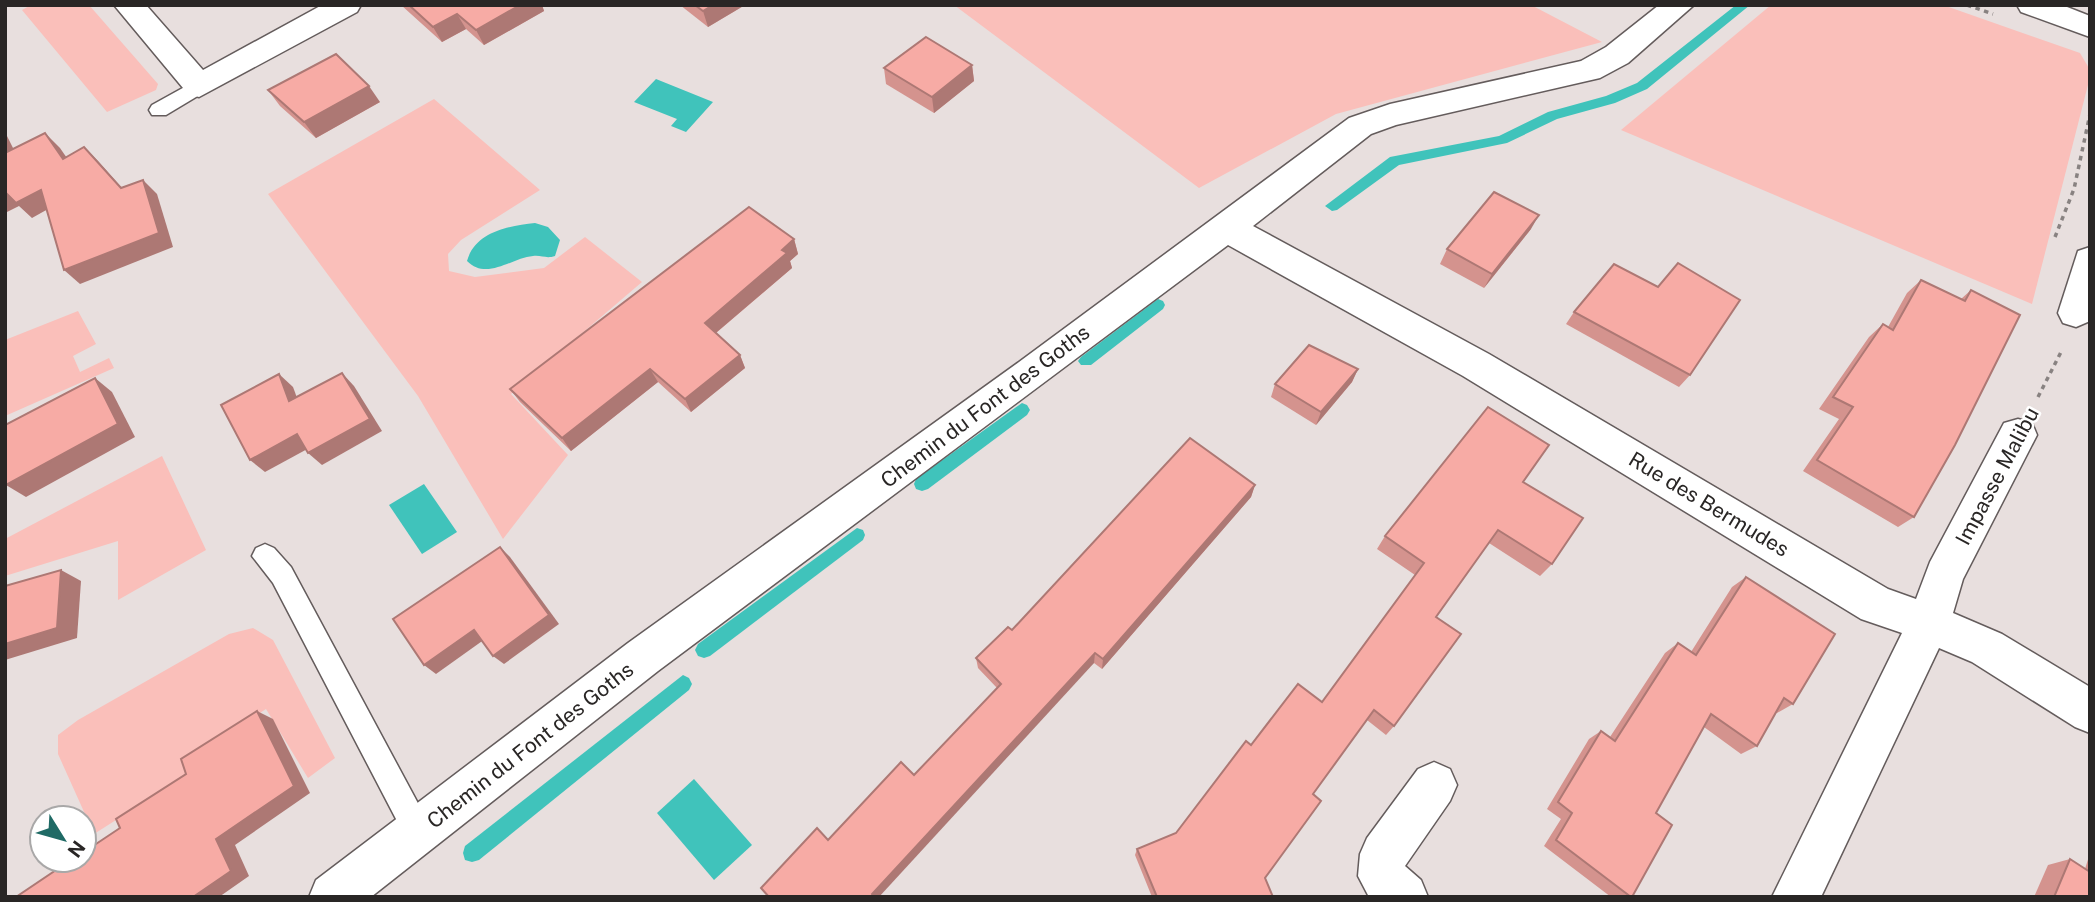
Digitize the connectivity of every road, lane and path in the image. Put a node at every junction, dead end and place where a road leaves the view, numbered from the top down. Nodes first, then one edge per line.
1 (129, 5) edge
2 (346, 5) edge
3 (1679, 5) edge
4 (2032, 5) edge
5 (2090, 27) edge
6 (199, 86) junction
7 (159, 110) dead end
8 (2090, 114) edge
9 (1227, 229) junction
10 (2078, 303) edge
11 (2018, 435) joint
12 (265, 556) dead end
13 (1929, 623) junction
14 (2090, 712) edge
15 (1434, 785) dead end
16 (418, 832) junction
17 (333, 897) edge
18 (1404, 897) edge
19 (1796, 897) edge

1 - 6 street
2 - 6 street
3 - 9 street, Chemin du Font des Goths
4 - 5 street
6 - 7 lane
8 - 10 path
9 - 13 street, Rue des Bermudes
9 - 16 street, Chemin du Font des Goths
10 - 11 path, Impasse Malibu
11 - 13 street, Impasse Malibu
12 - 16 lane
13 - 14 street, Rue des Bermudes
13 - 19 street
15 - 18 street
16 - 17 street, Chemin du Font des Goths

